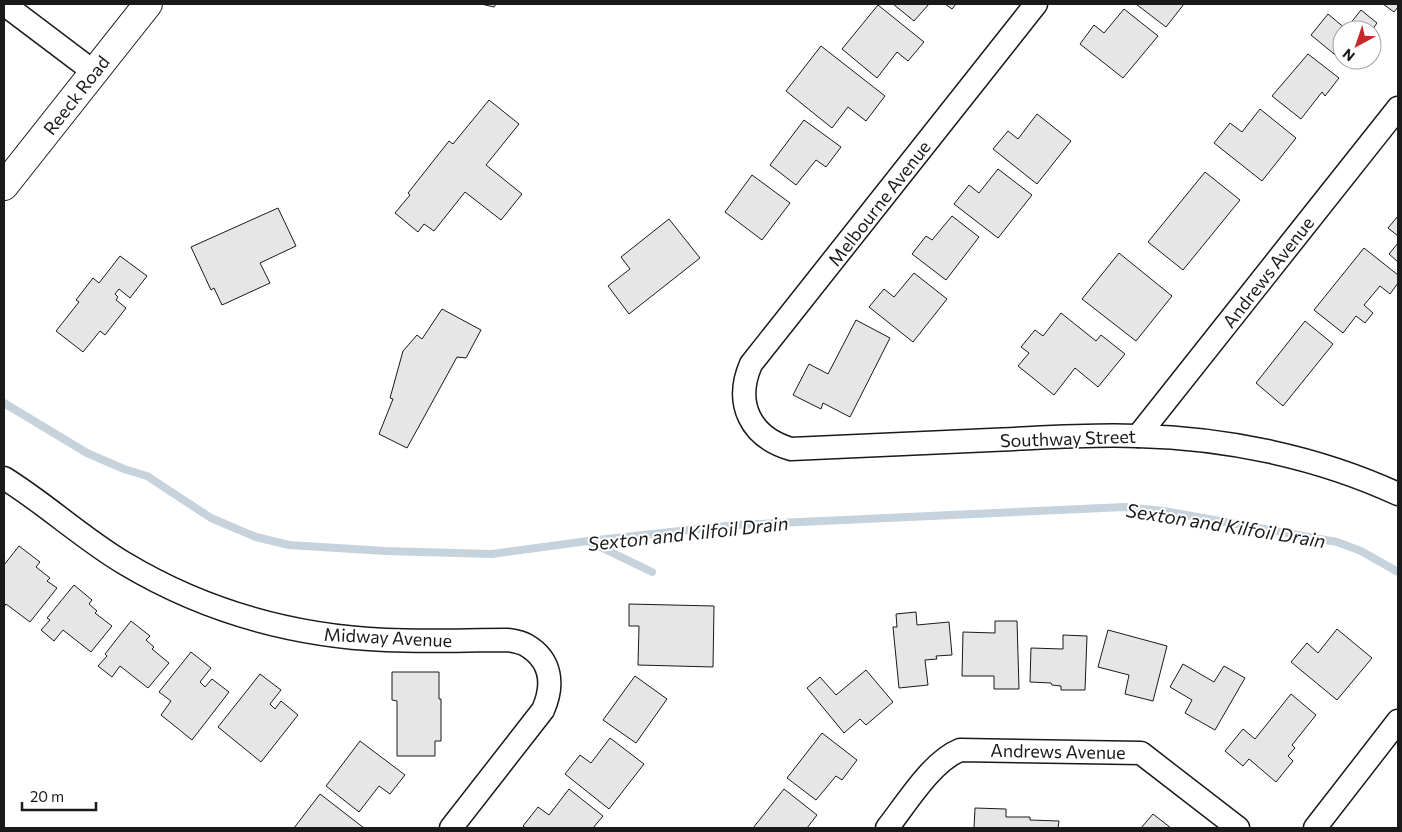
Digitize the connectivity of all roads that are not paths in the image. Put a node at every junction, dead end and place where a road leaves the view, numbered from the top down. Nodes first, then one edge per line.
1 (4, 4) edge
2 (148, 4) edge
3 (1036, 4) edge
4 (94, 72) junction
5 (1398, 108) edge
6 (4, 186) edge
7 (747, 411) joint
8 (1138, 436) junction
9 (4, 478) edge
10 (1398, 494) edge
11 (1398, 721) edge
12 (450, 828) edge
13 (888, 828) edge
14 (1238, 828) edge
15 (1315, 828) edge

1 - 4 street
2 - 4 street, Reeck Road
3 - 7 street, Melbourne Avenue
4 - 6 street, Reeck Road
5 - 8 street, Andrews Avenue
7 - 8 street, Southway Street
8 - 10 street, Southway Street
9 - 12 street, Midway Avenue
11 - 15 street
13 - 14 street, Andrews Avenue

